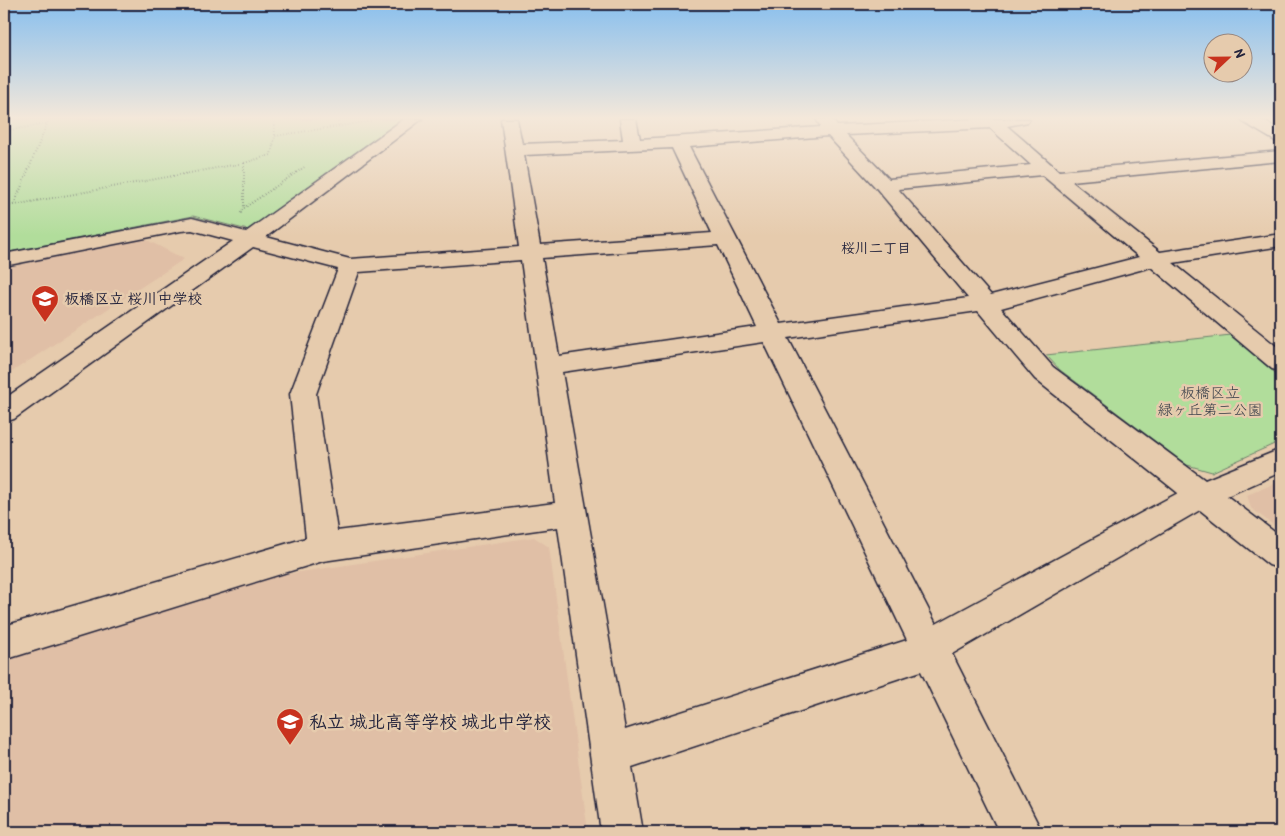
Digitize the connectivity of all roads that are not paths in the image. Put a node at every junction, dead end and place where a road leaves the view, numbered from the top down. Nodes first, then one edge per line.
1 (361, 158) edge
2 (515, 158) edge
3 (686, 158) edge
4 (859, 158) edge
5 (1033, 158) edge
6 (1254, 158) edge
7 (1050, 173) junction
8 (884, 185) junction
9 (726, 238) junction
10 (249, 240) junction
11 (1281, 240) edge
12 (530, 253) junction
13 (1157, 259) junction
14 (4, 260) edge
15 (350, 266) junction
16 (986, 303) junction
17 (773, 333) junction
18 (1281, 363) edge
19 (548, 366) junction
20 (4, 412) edge
21 (1281, 460) edge
22 (1202, 494) junction
23 (571, 513) junction
24 (323, 547) junction
25 (1281, 555) edge
26 (4, 643) edge
27 (930, 648) junction
28 (610, 755) junction
29 (622, 832) edge
30 (1021, 832) edge

1 - 10 street
2 - 12 street
3 - 9 street
4 - 8 street
5 - 7 street
6 - 7 street
7 - 8 street
7 - 13 street
8 - 16 street
9 - 12 street
9 - 17 street
10 - 14 street
10 - 15 street
10 - 20 street
11 - 13 street
12 - 15 street
12 - 19 street
13 - 16 street
13 - 18 street
15 - 24 street
16 - 17 street
16 - 22 street
17 - 19 street
17 - 27 street
19 - 23 street
21 - 22 street
22 - 25 street
22 - 27 street
23 - 24 street
23 - 28 street
24 - 26 street
27 - 28 street
27 - 30 street
28 - 29 street

